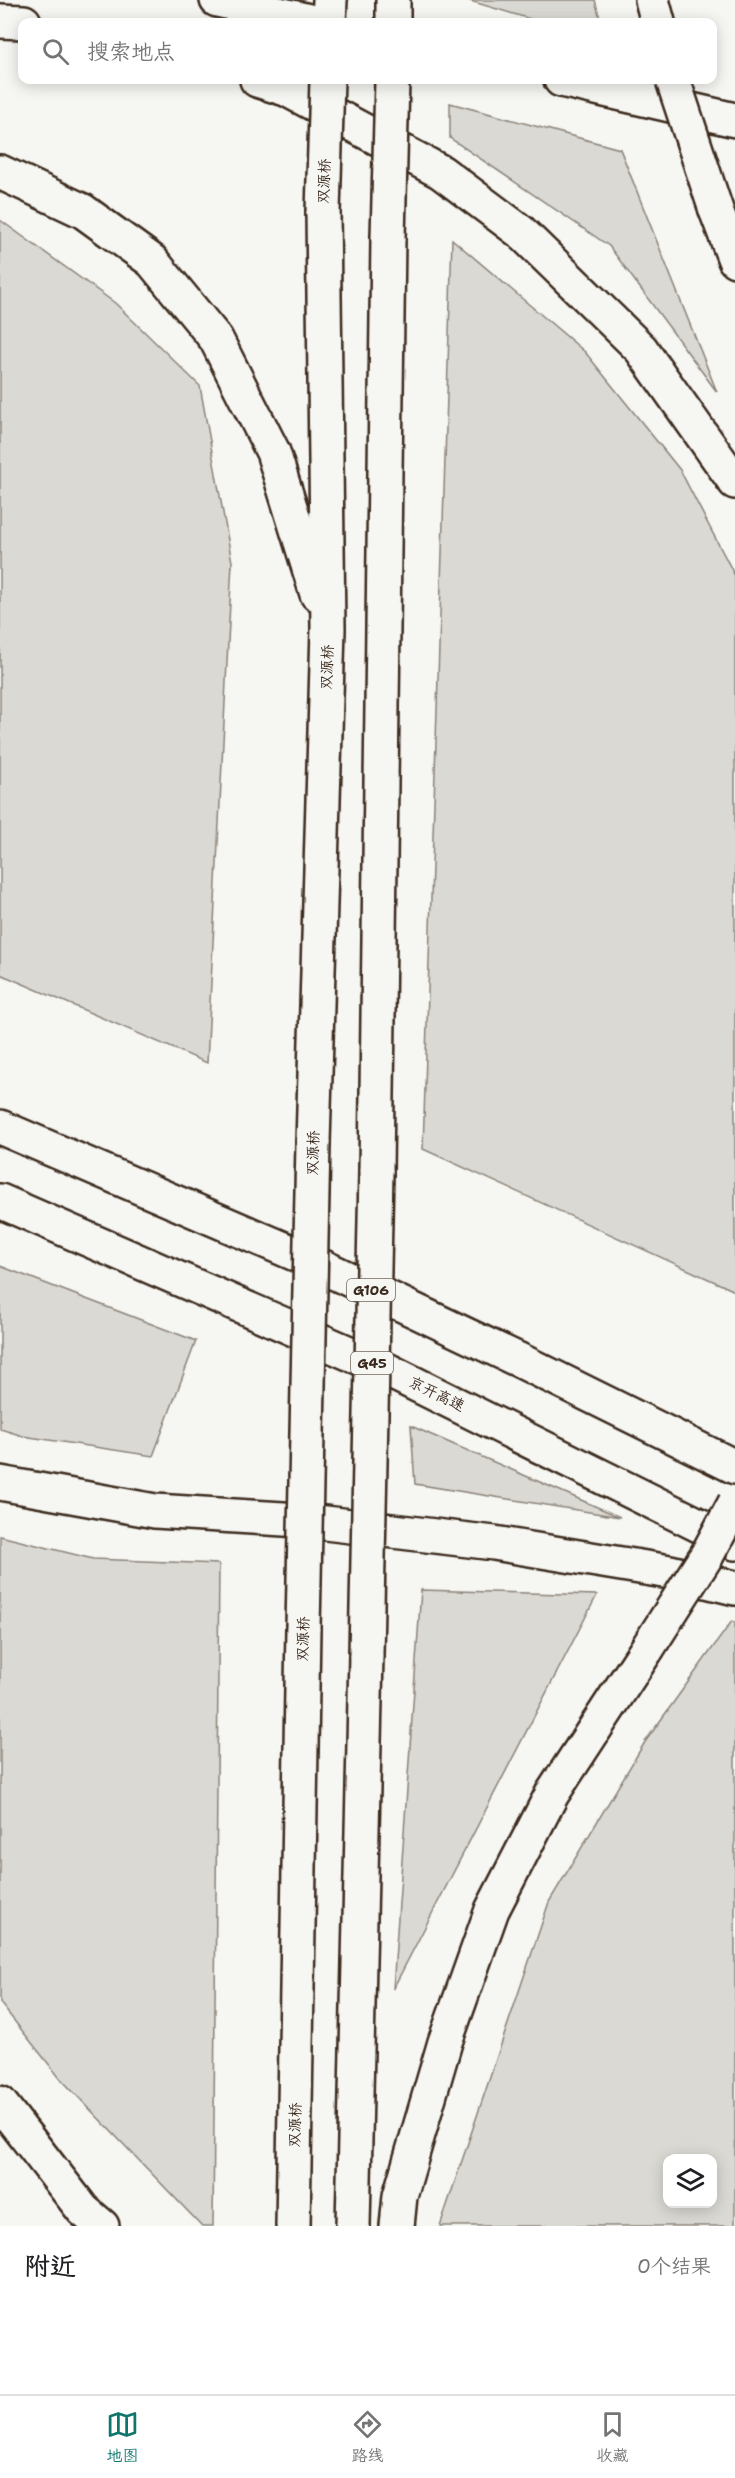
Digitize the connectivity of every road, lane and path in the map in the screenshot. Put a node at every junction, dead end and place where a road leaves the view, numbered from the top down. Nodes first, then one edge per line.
1 (217, 0) edge
2 (330, 0) edge
3 (393, 0) edge
4 (652, 0) edge
5 (296, 18) edge
6 (329, 18) edge
7 (393, 18) edge
8 (657, 18) edge
9 (0, 21) edge
10 (18, 22) edge
11 (270, 84) edge
12 (327, 84) edge
13 (392, 84) edge
14 (578, 84) edge
15 (675, 84) edge
16 (735, 120) edge
17 (0, 172) edge
18 (735, 260) edge
19 (735, 482) edge
20 (328, 629) junction
21 (0, 1127) edge
22 (0, 1201) edge
23 (735, 1467) edge
24 (0, 1483) edge
25 (735, 1503) edge
26 (735, 1543) edge
27 (735, 1588) edge
28 (0, 2103) edge
29 (102, 2226) edge
30 (293, 2226) edge
31 (353, 2226) edge
32 (397, 2226) edge

1 - 5 main road
2 - 6 main road
3 - 7 main road
4 - 8 main road
9 - 10 main road
11 - 19 main road
12 - 20 main road, 双源桥, bridge
13 - 31 main road, bridge
14 - 16 main road
15 - 18 main road, bridge
17 - 20 main road
20 - 30 main road, 双源桥, bridge
21 - 23 main road, G106
22 - 26 main road, 京开高速 / G45
24 - 27 main road
25 - 32 main road, bridge
28 - 29 main road

